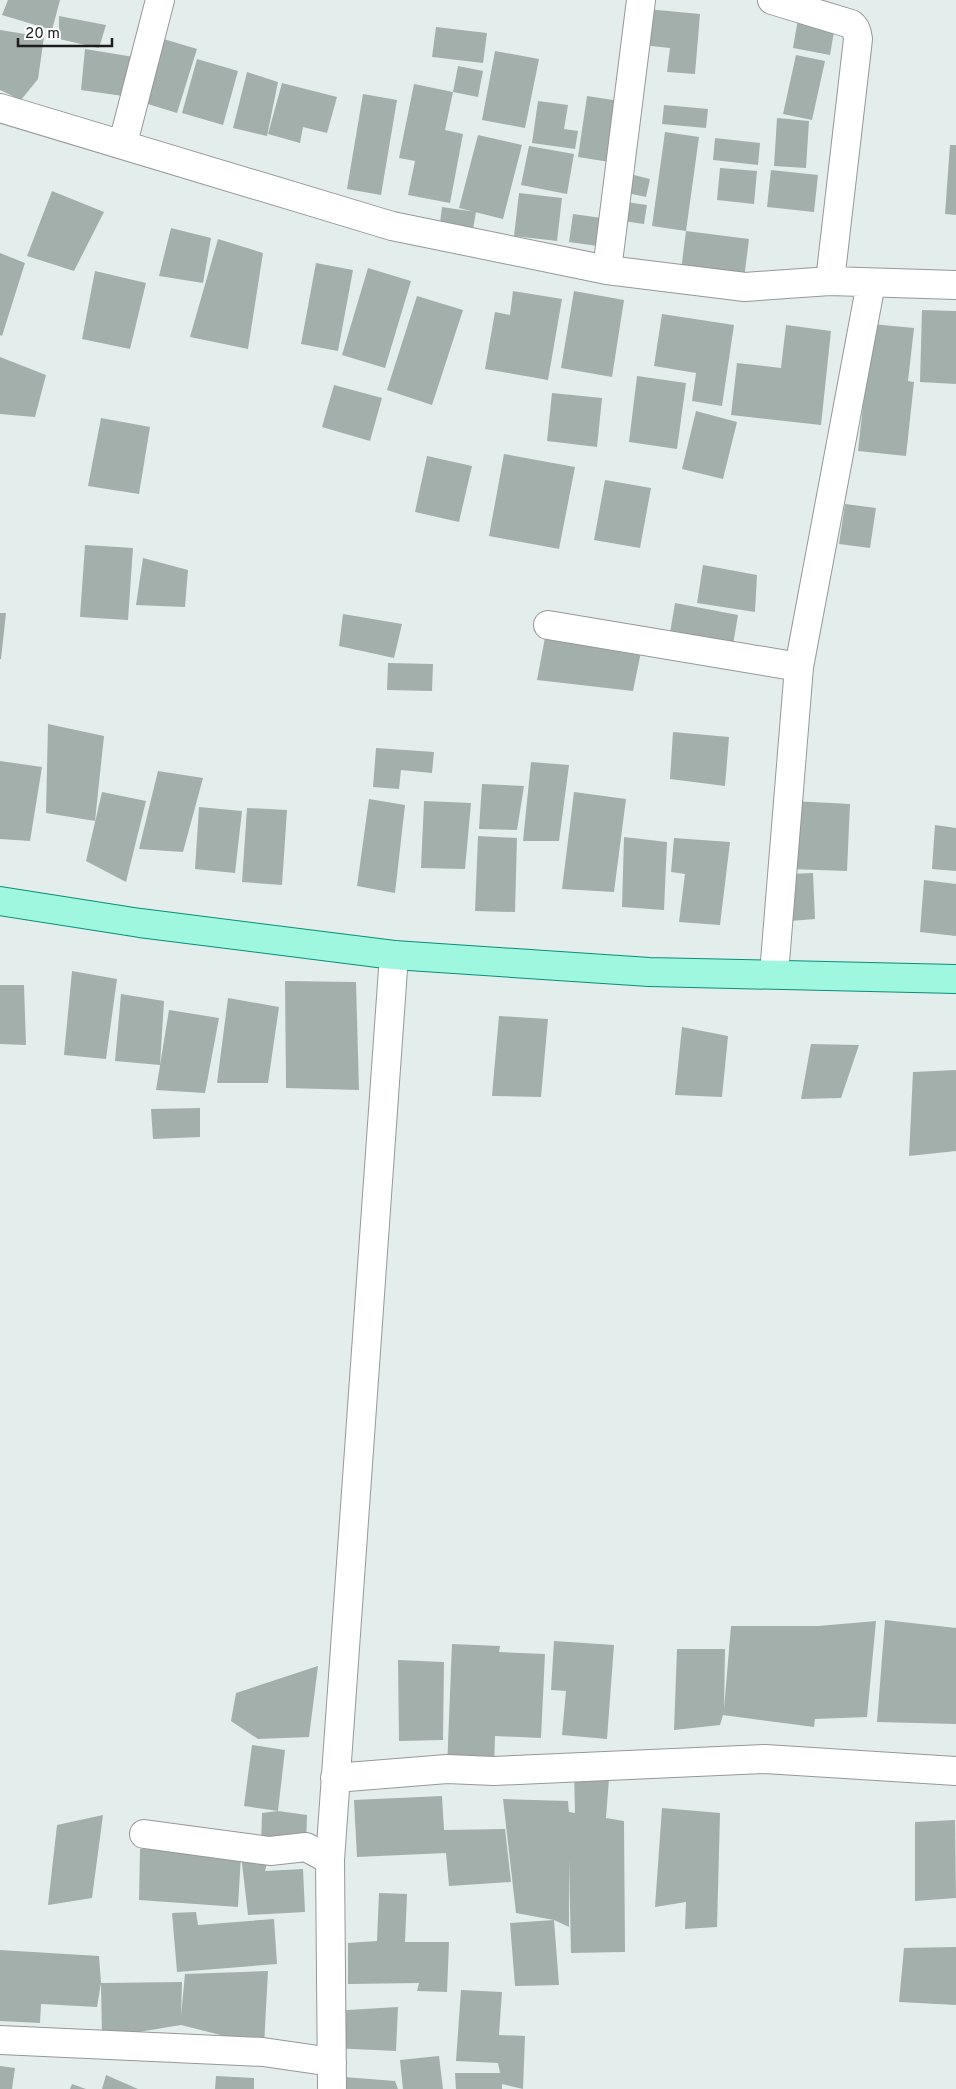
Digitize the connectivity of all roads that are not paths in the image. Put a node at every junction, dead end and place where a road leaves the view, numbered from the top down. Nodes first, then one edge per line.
1 (160, 0) edge
2 (641, 0) edge
3 (772, 0) edge
4 (0, 108) edge
5 (122, 143) junction
6 (607, 270) junction
7 (830, 281) junction
8 (870, 283) junction
9 (956, 285) edge
10 (548, 625) dead end
11 (799, 667) junction
12 (0, 901) edge
13 (394, 955) junction
14 (774, 974) junction
15 (956, 979) edge
16 (956, 1771) edge
17 (335, 1778) junction
18 (144, 1834) dead end
19 (330, 1860) junction
20 (0, 2040) edge
21 (332, 2062) junction
22 (332, 2089) edge

1 - 5 street
2 - 6 street
3 - 7 street
4 - 5 street
5 - 6 street
6 - 7 street
7 - 8 street
8 - 9 street
8 - 11 street
10 - 11 street
11 - 14 street
12 - 13 main road
13 - 14 main road
13 - 17 street
14 - 15 main road
16 - 17 street
17 - 19 street
18 - 19 street
19 - 21 street
20 - 21 street
21 - 22 street

